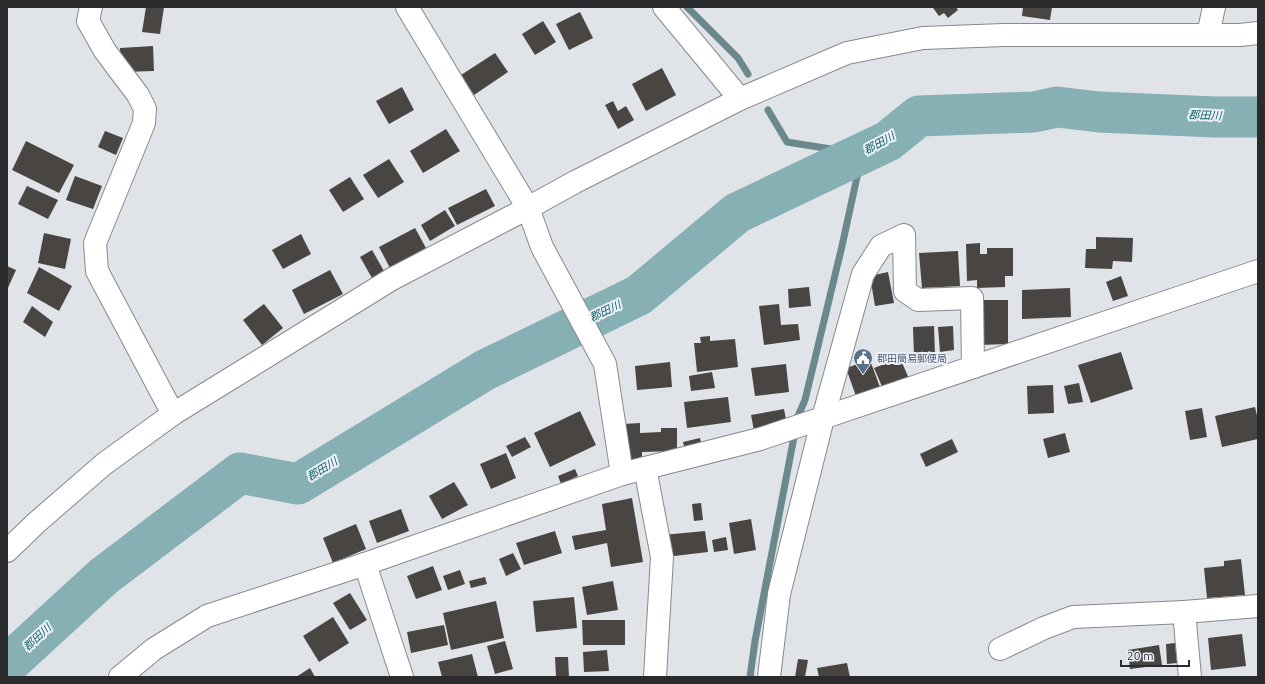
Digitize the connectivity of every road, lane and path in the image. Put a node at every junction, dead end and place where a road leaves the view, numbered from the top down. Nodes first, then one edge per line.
1 (91, 7) edge
2 (407, 7) edge
3 (664, 7) edge
4 (1214, 7) edge
5 (1258, 33) edge
6 (1208, 35) junction
7 (740, 99) junction
8 (528, 208) junction
9 (1258, 271) edge
10 (973, 368) junction
11 (173, 414) junction
12 (818, 420) junction
13 (645, 468) junction
14 (622, 474) junction
15 (7, 551) edge
16 (365, 564) junction
17 (1258, 606) edge
18 (1184, 612) junction
19 (1000, 649) dead end
20 (120, 677) edge
21 (402, 677) edge
22 (655, 677) edge
23 (769, 677) edge
24 (1190, 677) edge

1 - 11 street
2 - 8 street
3 - 7 street
4 - 6 street
5 - 6 street
6 - 7 street
7 - 8 street
8 - 11 street
8 - 14 street
9 - 10 street
10 - 12 street
10 - 12 street
11 - 15 street
12 - 13 street
12 - 23 street
13 - 14 street
13 - 22 street
14 - 16 street
16 - 20 street
16 - 21 street
17 - 18 street
18 - 19 street
18 - 24 street

